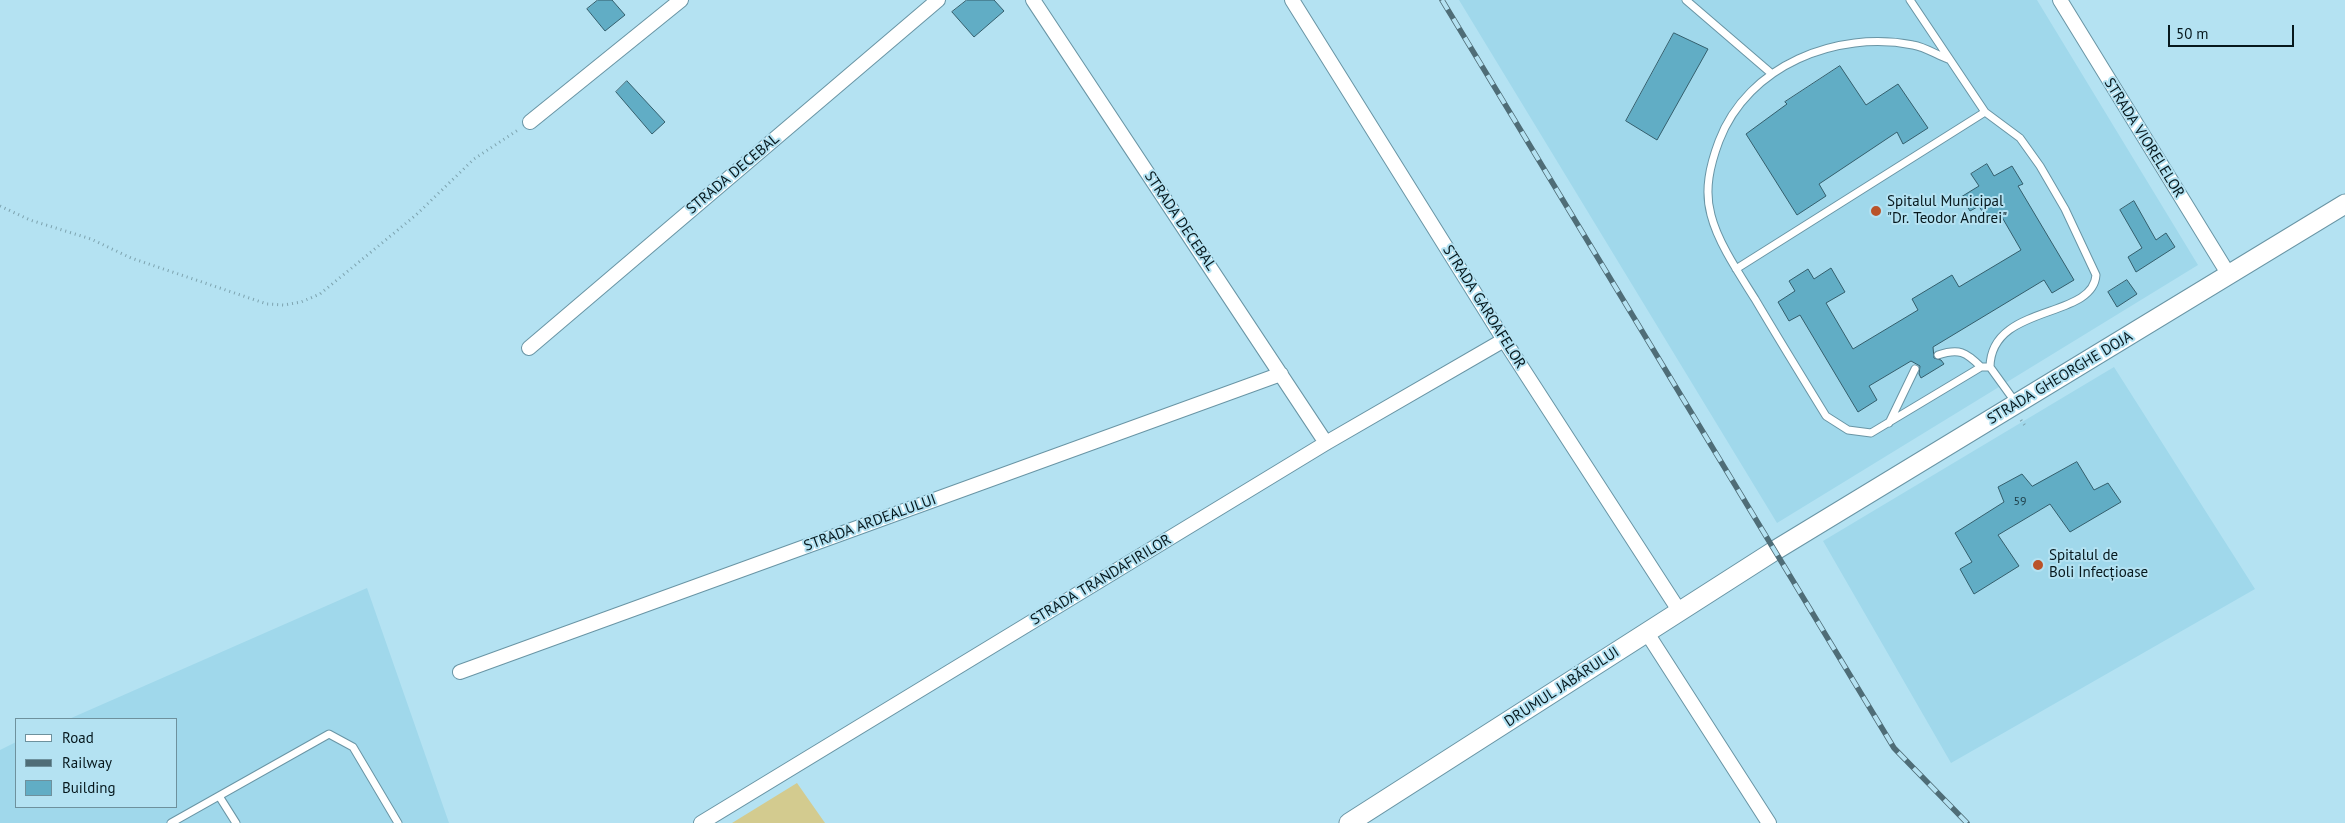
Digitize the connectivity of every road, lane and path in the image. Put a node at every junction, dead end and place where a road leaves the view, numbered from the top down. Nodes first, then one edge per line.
1 (681, 0) edge
2 (938, 0) edge
3 (1033, 0) edge
4 (1292, 0) edge
5 (1686, 0) edge
6 (1910, 0) edge
7 (2060, 0) edge
8 (1948, 59) junction
9 (1772, 74) junction
10 (1984, 112) junction
11 (530, 122) joint
12 (2345, 204) edge
13 (0, 206) edge
14 (1736, 269) junction
15 (2229, 276) junction
16 (1504, 340) junction
17 (529, 348) dead end
18 (1938, 355) dead end
19 (1981, 367) junction
20 (1990, 367) junction
21 (1915, 369) dead end
22 (1281, 374) junction
23 (2017, 404) junction
24 (1889, 423) junction
25 (1326, 443) junction
26 (1774, 551) joint
27 (1680, 612) junction
28 (1647, 633) junction
29 (460, 672) dead end
30 (219, 796) junction
31 (171, 823) edge
32 (236, 823) edge
33 (398, 823) edge
34 (701, 823) edge
35 (1349, 823) edge
36 (1769, 823) edge

1 - 11 street
2 - 17 street, STRADA DECEBAL
3 - 22 street, STRADA DECEBAL
4 - 16 street, STRADA GAROAFELOR
5 - 9 lane
6 - 8 lane
7 - 15 street, STRADA VIORELELOR
8 - 9 lane
8 - 10 lane
9 - 14 lane
10 - 14 lane
10 - 20 lane
11 - 13 path
12 - 15 main road, STRADA GHEORGHE DOJA
14 - 24 lane
15 - 23 main road, STRADA GHEORGHE DOJA
16 - 25 street, STRADA TRANDAFIRILOR
16 - 27 street, STRADA GAROAFELOR
18 - 19 lane
19 - 20 lane
19 - 24 lane
20 - 23 lane
21 - 24 lane
22 - 25 street, STRADA DECEBAL
22 - 29 street, STRADA ARDEALULUI
23 - 26 main road, STRADA GHEORGHE DOJA
25 - 34 street, STRADA TRANDAFIRILOR
26 - 27 main road, DRUMUL JABĂRULUI
27 - 28 main road, DRUMUL JABĂRULUI
28 - 35 main road, DRUMUL JABĂRULUI
28 - 36 street
30 - 31 lane
30 - 32 lane
30 - 33 lane

